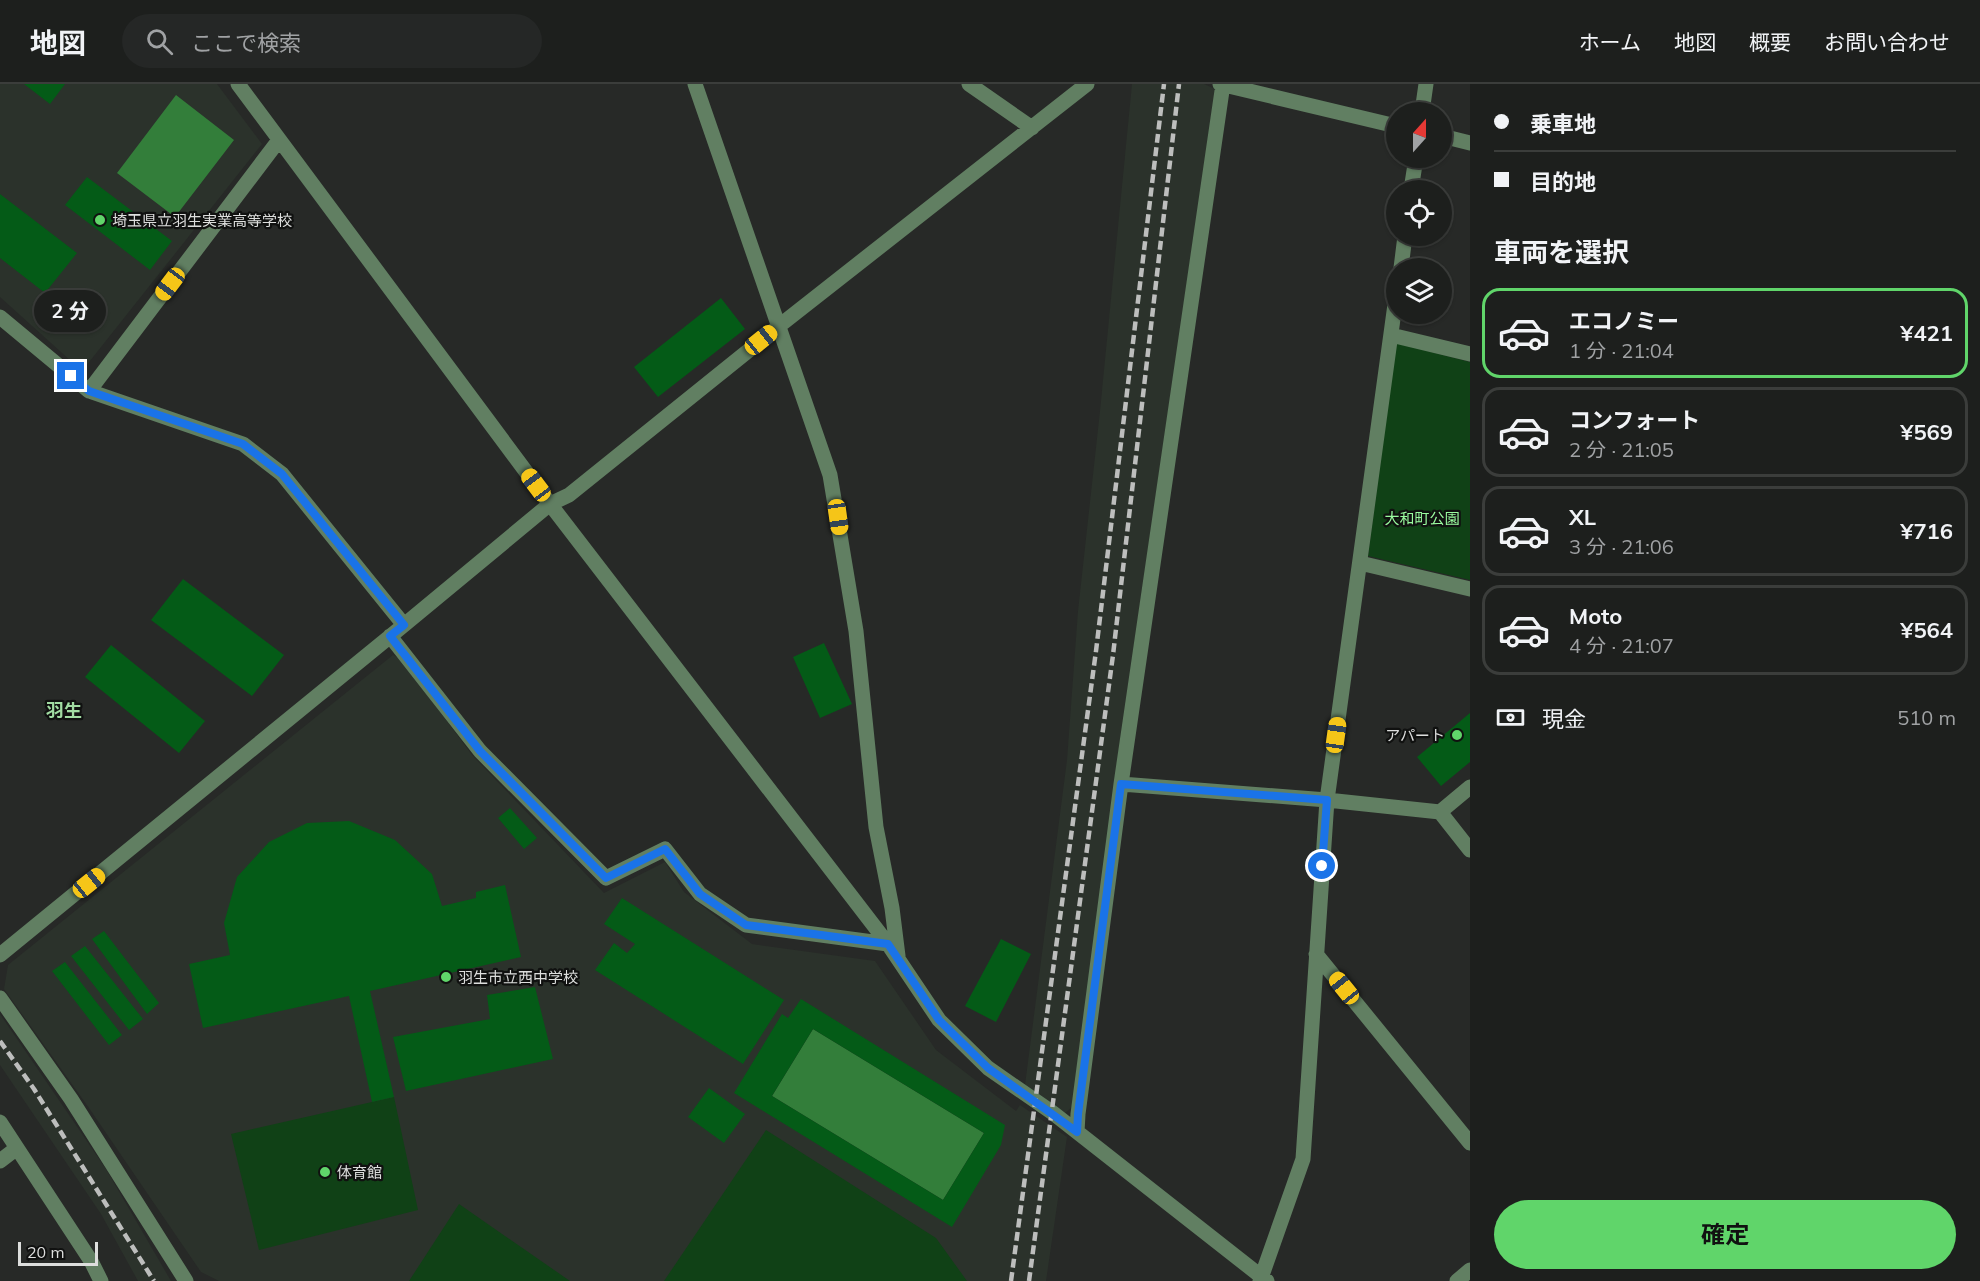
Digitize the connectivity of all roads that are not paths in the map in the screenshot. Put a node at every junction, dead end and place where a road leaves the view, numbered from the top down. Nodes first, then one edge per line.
1 (238, 84) edge
2 (694, 84) edge
3 (969, 84) edge
4 (1087, 84) edge
5 (1222, 84) edge
6 (1426, 84) edge
7 (1423, 102) edge
8 (1386, 124) edge
9 (1032, 128) junction
10 (1452, 138) edge
11 (279, 140) junction
12 (1470, 143) edge
13 (0, 317) edge
14 (1392, 324) edge
15 (779, 326) junction
16 (1391, 335) junction
17 (1470, 354) edge
18 (89, 391) junction
19 (550, 504) junction
20 (1360, 563) junction
21 (1470, 589) edge
22 (404, 625) junction
23 (390, 636) junction
24 (1121, 784) junction
25 (1470, 787) edge
26 (1327, 800) junction
27 (1440, 812) junction
28 (1470, 850) edge
29 (888, 944) junction
30 (1316, 954) junction
31 (0, 956) edge
32 (899, 959) junction
33 (0, 998) edge
34 (0, 1122) edge
35 (1077, 1132) junction
36 (1470, 1143) edge
37 (17, 1148) junction
38 (0, 1161) edge
39 (1470, 1270) edge
40 (1263, 1280) edge
41 (101, 1281) edge
42 (186, 1281) edge
43 (1457, 1281) edge

1 - 11 street
2 - 15 street
3 - 9 street
4 - 9 street
5 - 8 street
5 - 24 street
6 - 7 street
9 - 15 street
10 - 12 street
11 - 18 street
11 - 19 street
13 - 18 street
14 - 16 street
15 - 19 street
15 - 32 street
16 - 17 street
16 - 20 street
18 - 22 street
19 - 22 street
19 - 29 street
20 - 21 street
20 - 26 street
22 - 23 street
23 - 29 street
23 - 31 street
24 - 26 street
24 - 35 street
25 - 27 street
26 - 27 street
26 - 30 street
27 - 28 street
29 - 32 street
30 - 36 street
30 - 40 street
32 - 35 street
33 - 42 street
34 - 37 street
35 - 40 street
37 - 38 street
37 - 41 street
39 - 43 street

